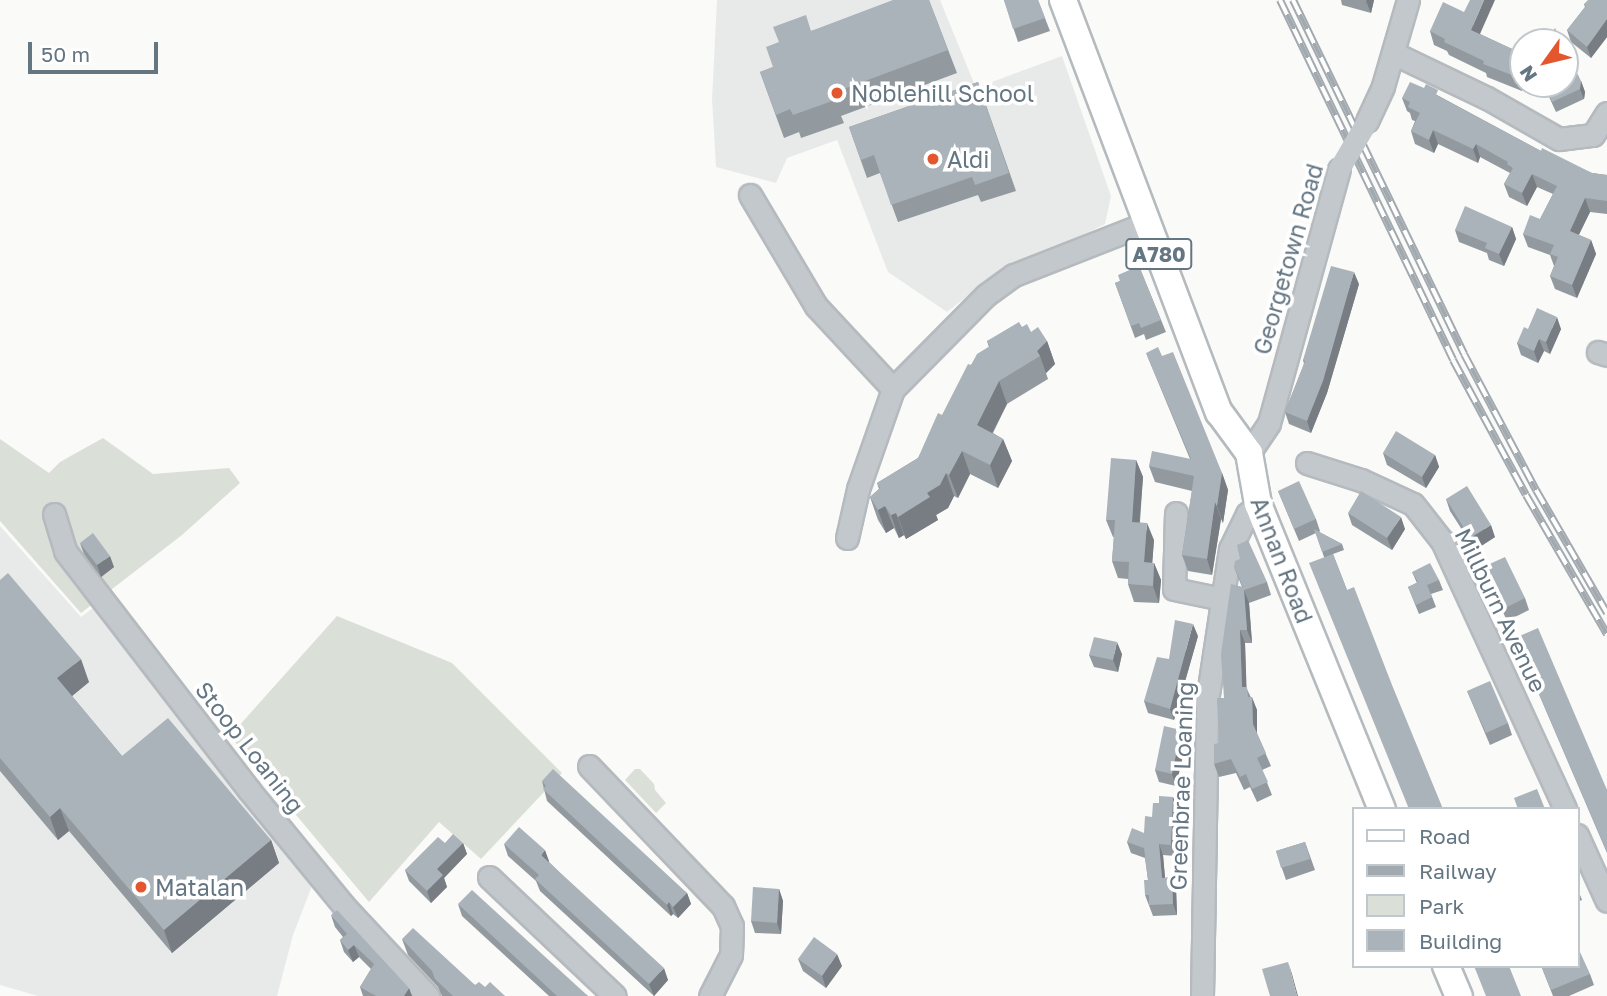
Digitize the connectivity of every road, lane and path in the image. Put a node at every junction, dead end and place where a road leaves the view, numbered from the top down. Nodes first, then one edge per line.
1 (1063, 0) edge
2 (1408, 0) edge
3 (1393, 53) junction
4 (1607, 113) edge
5 (750, 195) dead end
6 (1147, 223) junction
7 (893, 388) junction
8 (1249, 453) junction
9 (1307, 463) dead end
10 (1258, 504) junction
11 (1176, 513) dead end
12 (54, 514) dead end
13 (847, 538) dead end
14 (1223, 599) junction
15 (589, 766) dead end
16 (1380, 807) edge
17 (1564, 807) edge
18 (1579, 839) edge
19 (489, 877) dead end
20 (1607, 901) edge
21 (1447, 968) edge
22 (428, 996) edge
23 (615, 996) edge
24 (710, 996) edge
25 (1202, 996) edge
26 (1459, 996) edge

1 - 6 main road, Annan Road / A780
2 - 3 street, Georgetown Road
3 - 4 street
3 - 8 street, Georgetown Road, bridge
5 - 7 street
6 - 7 street
6 - 8 main road, Annan Road / A780
7 - 13 street
8 - 10 main road, Annan Road / A780
9 - 17 street, Millburn Avenue
10 - 14 street, Greenbrae Loaning
10 - 16 main road, Annan Road / A780
11 - 14 street
12 - 22 street, Stoop Loaning
14 - 25 street, Greenbrae Loaning
15 - 24 street
18 - 20 street
19 - 23 street
21 - 26 main road

